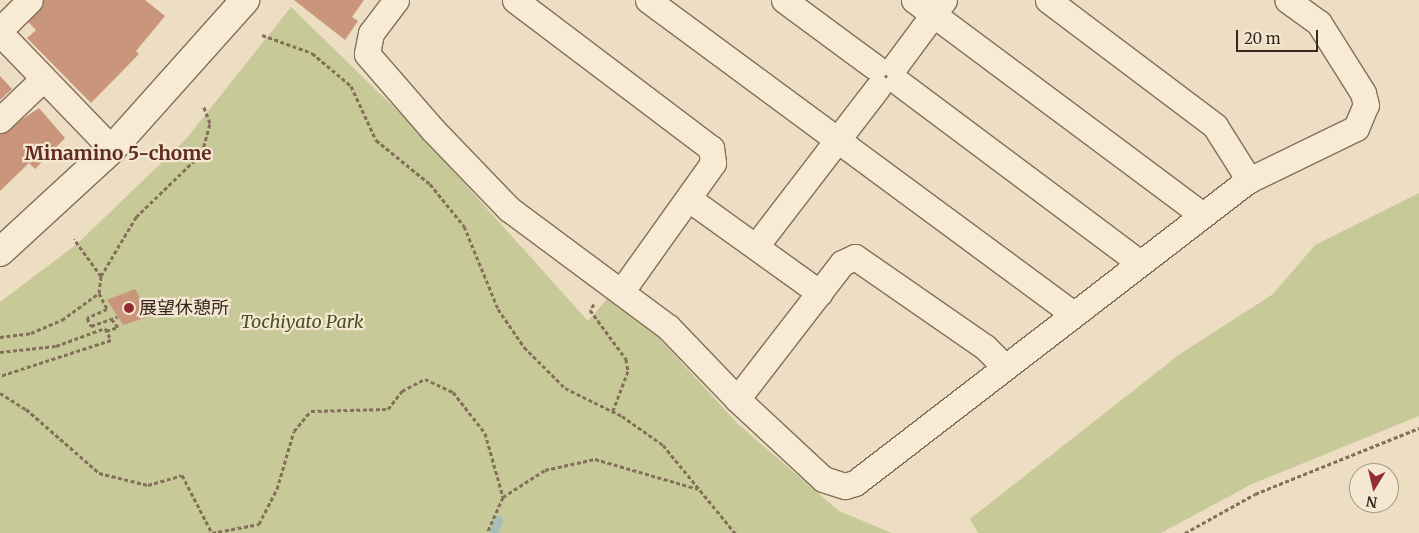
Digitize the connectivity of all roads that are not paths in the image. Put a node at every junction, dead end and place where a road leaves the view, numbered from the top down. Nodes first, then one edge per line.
1 (30, 0) edge
2 (245, 0) edge
3 (396, 0) edge
4 (515, 0) edge
5 (648, 0) edge
6 (784, 0) edge
7 (914, 0) edge
8 (1048, 0) edge
9 (1287, 0) edge
10 (939, 7) edge
11 (0, 31) edge
12 (886, 76) junction
13 (44, 79) junction
14 (0, 120) edge
15 (837, 139) junction
16 (112, 149) junction
17 (1249, 180) junction
18 (689, 199) junction
19 (1202, 215) junction
20 (756, 246) junction
21 (0, 252) edge
22 (1139, 262) junction
23 (621, 292) junction
24 (820, 293) junction
25 (1072, 313) junction
26 (1004, 366) junction
27 (737, 400) junction

1 - 11 street
2 - 16 street
3 - 23 street
4 - 18 street
5 - 15 street
6 - 12 street
7 - 10 street
8 - 17 street
9 - 17 street
10 - 12 street
10 - 19 street
11 - 13 street
12 - 15 street
12 - 22 street
13 - 14 street
13 - 16 street
15 - 20 street
15 - 25 street
16 - 21 street
17 - 19 street
18 - 20 street
18 - 23 street
19 - 22 street
20 - 24 street
22 - 25 street
23 - 27 street
24 - 26 street
24 - 27 street
25 - 26 street
26 - 27 street

